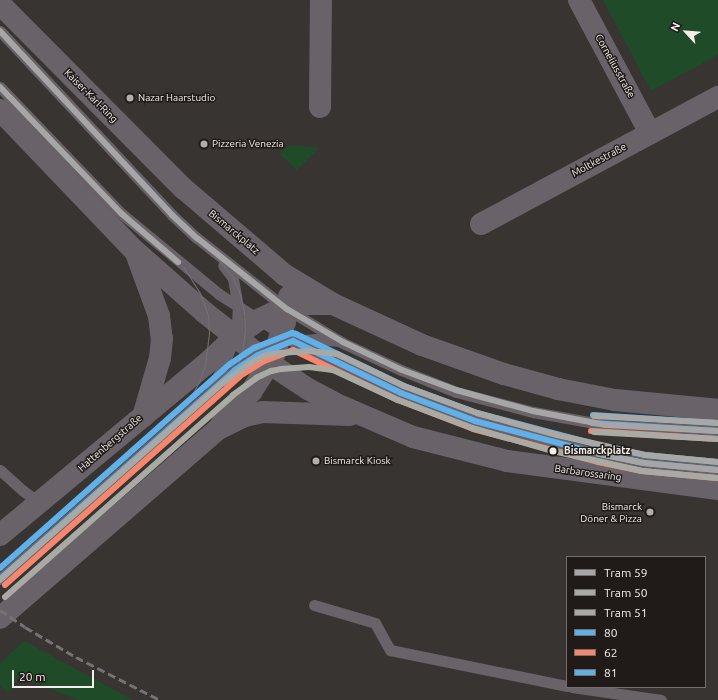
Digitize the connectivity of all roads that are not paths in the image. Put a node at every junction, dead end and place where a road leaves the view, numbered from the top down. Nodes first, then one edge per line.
1 (321, 0) edge
2 (579, 0) edge
3 (0, 4) edge
4 (0, 31) edge
5 (0, 87) edge
6 (718, 97) edge
7 (320, 107) dead end
8 (0, 110) edge
9 (650, 133) junction
10 (183, 188) joint
11 (481, 224) dead end
12 (134, 250) junction
13 (213, 252) junction
14 (285, 275) junction
15 (333, 304) junction
16 (238, 307) junction
17 (287, 309) junction
18 (258, 320) junction
19 (235, 337) junction
20 (343, 343) junction
21 (276, 348) junction
22 (204, 397) junction
23 (718, 410) edge
24 (143, 417) junction
25 (369, 419) junction
26 (218, 429) junction
27 (718, 431) edge
28 (1, 470) edge
29 (718, 470) edge
30 (718, 489) edge
31 (40, 503) junction
32 (0, 535) edge
33 (0, 579) edge
34 (314, 605) dead end
35 (0, 618) edge
36 (566, 686) edge
37 (579, 688) edge
38 (661, 700) edge

1 - 7 street
2 - 9 street, Corneliusstraße
3 - 10 street, Kaiser-Karl-Ring
4 - 13 lane, Kaiser-Karl-Ring
5 - 16 lane
6 - 9 street, Moltkestraße
8 - 12 street
9 - 11 street, Moltkestraße
10 - 14 street, Bismarckplatz
12 - 19 street
12 - 24 street, Hattenbergstraße
13 - 16 lane
13 - 17 lane
14 - 15 street, Bismarckplatz
14 - 17 street
15 - 17 street, Bismarckplatz
15 - 23 street, Bismarckplatz
16 - 18 lane
16 - 19 lane
17 - 18 street, Bismarckplatz
17 - 20 lane
17 - 21 street
18 - 19 street, Bismarckplatz
18 - 21 lane
19 - 21 street
19 - 22 lane
19 - 24 street, Bismarckplatz
20 - 21 lane
20 - 27 lane
21 - 22 lane
21 - 25 street
21 - 26 street
21 - 29 lane, Barbarossaring
22 - 33 lane
24 - 31 street, Hattenbergstraße
25 - 26 street
25 - 30 street, Barbarossaring
26 - 35 street
28 - 31 lane
31 - 32 street, Hattenbergstraße
34 - 36 lane
37 - 38 lane

